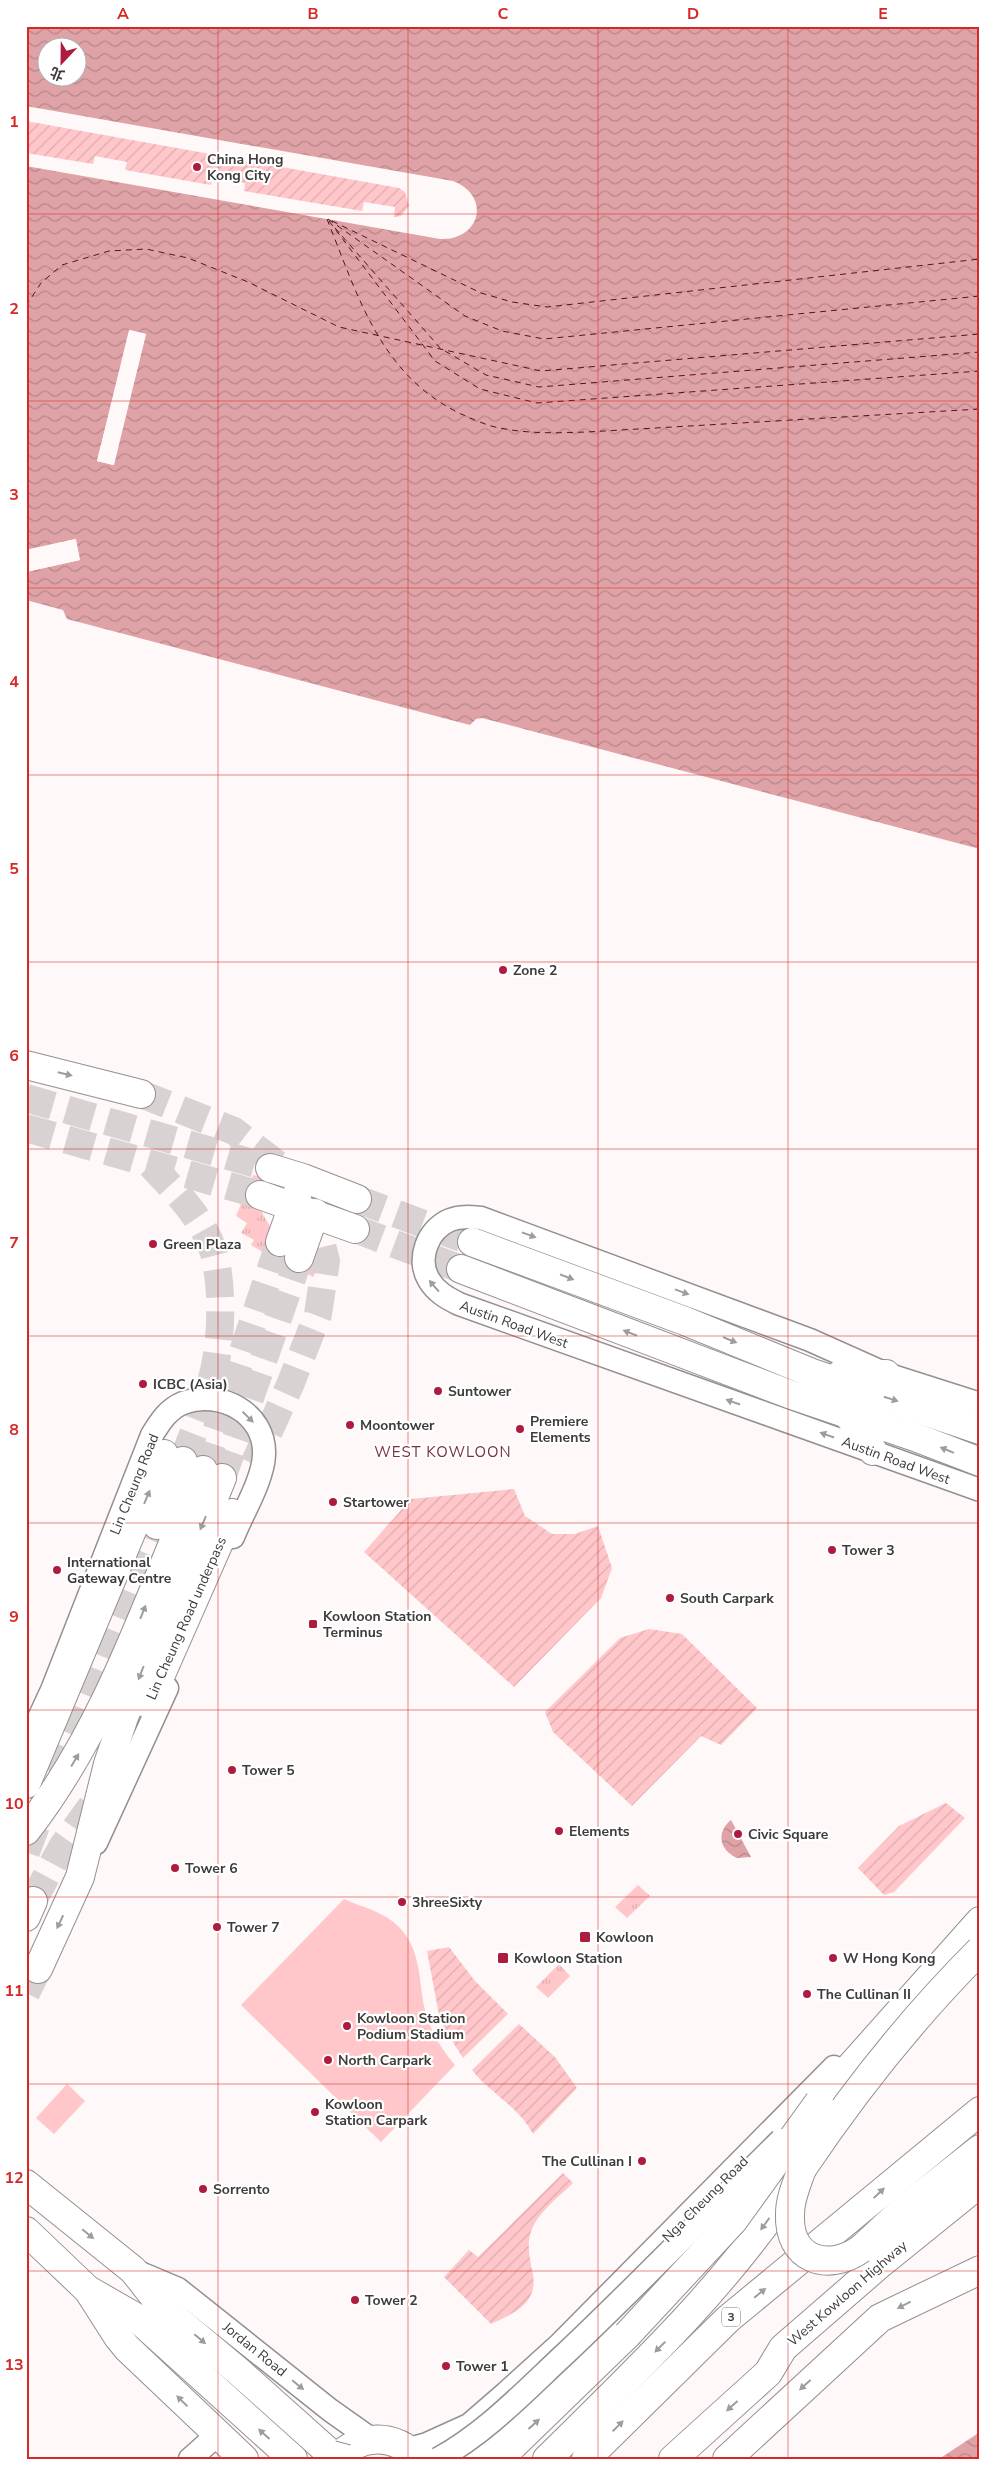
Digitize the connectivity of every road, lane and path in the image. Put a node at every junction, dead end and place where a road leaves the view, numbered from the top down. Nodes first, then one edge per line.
1 (26, 1065) edge
2 (141, 1094) tunnel mouth
3 (270, 1168) tunnel mouth
4 (303, 1178) junction
5 (260, 1195) tunnel mouth
6 (357, 1199) tunnel mouth
7 (304, 1209) junction
8 (355, 1228) tunnel mouth
9 (472, 1242) tunnel mouth
10 (289, 1250) tunnel mouth
11 (461, 1269) tunnel mouth
12 (812, 1373) junction
13 (886, 1374) junction
14 (980, 1404) edge
15 (849, 1416) junction
16 (980, 1430) edge
17 (873, 1451) junction
18 (980, 1462) edge
19 (193, 1466) junction
20 (980, 1490) edge
21 (232, 1513) dead end
22 (157, 1525) tunnel mouth
23 (140, 1722) tunnel mouth
24 (26, 1746) edge
25 (26, 1784) edge
26 (26, 1831) edge
27 (80, 1877) junction
28 (980, 1920) edge
29 (980, 1952) edge
30 (38, 1969) tunnel mouth
31 (814, 2106) junction
32 (980, 2111) edge
33 (759, 2145) junction
34 (980, 2149) edge
35 (794, 2160) junction
36 (26, 2184) edge
37 (972, 2190) edge
38 (26, 2231) edge
39 (133, 2270) junction
40 (980, 2270) edge
41 (88, 2290) junction
42 (217, 2435) junction
43 (371, 2439) junction
44 (414, 2454) edge
45 (338, 2458) edge
46 (190, 2459) edge
47 (244, 2459) edge
48 (292, 2459) edge
49 (438, 2459) edge
50 (468, 2459) edge
51 (499, 2459) edge
52 (547, 2459) edge
53 (586, 2459) edge
54 (673, 2459) edge
55 (727, 2459) edge

1 -> 2 main road
3 - 4 main road
4 - 6 main road
4 - 7 main road
5 - 7 main road
7 - 8 main road
7 - 10 main road
9 -> 12 main road
15 -> 11 main road, Austin Road West
12 - 13 main road
12 -> 16 main road
13 - 14 street, Austin Road West
17 -> 13 street, Austin Road West
15 - 17 main road
18 -> 15 main road, Austin Road West
17 - 20 street, Austin Road West
19 - 22 main road
25 -> 19 main road
26 -> 19 main road
19 -> 27 main road, Lin Cheung Road
21 - 23 main road, Lin Cheung Road underpass
24 -> 27 street, Lin Cheung Road
27 -> 30 main road, Lin Cheung Road
28 - 31 main road, Nga Cheung Road
29 - 31 street, Nga Cheung Road
29 - 35 main road, Nga Cheung Road, bridge
31 - 33 street, Nga Cheung Road
31 - 35 street, Nga Cheung Road
31 - 49 street, Nga Cheung Road, bridge
51 -> 31 main road, bridge
53 -> 32 main road, 3
33 - 35 street
33 - 44 street, Nga Cheung Road
34 - 35 main road, bridge
35 - 50 street, Nga Cheung Road
35 -> 52 main road, Nga Cheung Road, bridge
36 -> 39 main road, Jordan Road
37 -> 54 main road, West Kowloon Highway
38 - 41 main road
39 -> 43 street, Jordan Road
39 -> 45 main road, Jordan Road
40 -> 55 main road
42 -> 41 main road
48 -> 41 main road
42 - 46 street
42 - 47 main road
43 - 44 main road, Jordan Road
43 - 45 main road, Jordan Road

